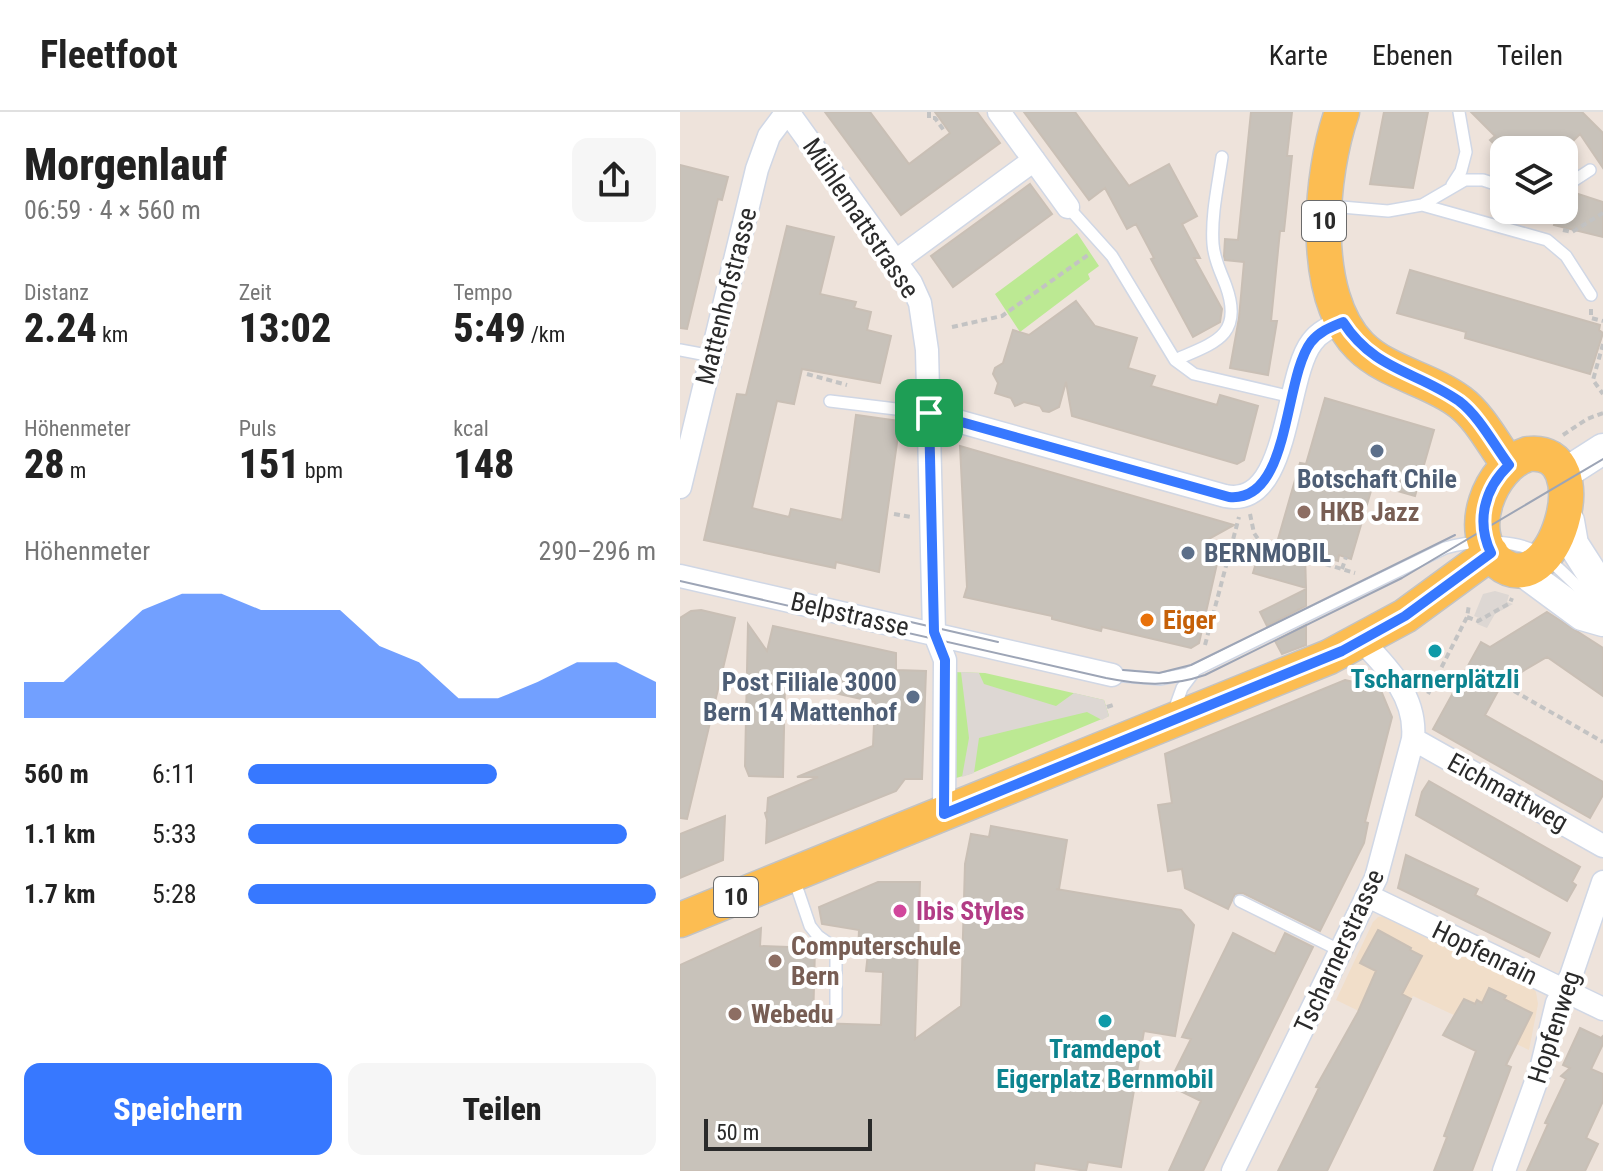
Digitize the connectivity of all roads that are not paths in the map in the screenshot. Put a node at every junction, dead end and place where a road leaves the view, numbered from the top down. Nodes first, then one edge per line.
1 (788, 112) edge
2 (999, 112) edge
3 (1459, 112) edge
4 (1342, 114) edge
5 (1222, 157) dead end
6 (1034, 160) junction
7 (1590, 170) dead end
8 (1578, 178) edge
9 (1490, 183) edge
10 (1452, 186) junction
11 (1325, 205) junction
12 (1422, 205) junction
13 (1068, 207) joint
14 (896, 261) junction
15 (1591, 295) dead end
16 (1343, 322) junction
17 (680, 350) edge
18 (712, 356) junction
19 (1175, 360) junction
20 (1292, 397) junction
21 (830, 401) dead end
22 (929, 413) junction
23 (1603, 449) edge
24 (1509, 465) junction
25 (1567, 472) junction
26 (680, 487) edge
27 (1569, 521) junction
28 (1489, 547) junction
29 (1534, 563) junction
30 (680, 576) edge
31 (1603, 591) edge
32 (1603, 611) edge
33 (1603, 621) edge
34 (934, 632) junction
35 (1362, 641) junction
36 (1195, 671) junction
37 (1112, 675) joint
38 (1171, 722) junction
39 (1413, 731) junction
40 (944, 814) junction
41 (1603, 846) edge
42 (792, 874) junction
43 (1603, 882) edge
44 (1368, 896) junction
45 (1240, 901) dead end
46 (680, 920) edge
47 (1341, 951) junction
48 (1563, 991) junction
49 (1603, 1009) edge
50 (836, 1013) dead end
51 (1233, 1171) edge
52 (1504, 1171) edge

1 - 14 street, Mühlemattstrasse
1 - 18 street, Mattenhofstrasse
2 - 6 street
3 - 10 lane
4 - 11 main road, 10
5 - 19 lane
6 - 13 street
6 - 14 street
7 - 8 lane
9 - 10 lane
10 - 12 lane
11 - 12 lane
11 - 16 main road, 10
12 - 15 lane
13 - 19 lane
14 - 22 street, Mühlemattstrasse
16 - 20 street
16 - 24 main road, 10
17 - 18 lane
18 - 26 street, Mattenhofstrasse
19 - 20 lane
20 - 22 street
21 - 22 lane
22 - 34 street, Mühlemattstrasse
23 - 25 main road
24 - 25 main road
24 - 28 main road
25 - 27 main road
27 - 29 main road
27 - 31 main road
28 - 29 main road
28 - 35 main road, 10
28 - 36 lane
29 - 32 lane
29 - 33 main road
30 - 34 street, Belpstrasse
34 - 37 street, Belpstrasse
34 - 40 street, Mühlemattstrasse
35 - 38 main road, 10
35 - 39 street
36 - 37 lane
36 - 38 lane
38 - 40 main road, 10
39 - 41 street, Eichmattweg
39 - 44 street, Tscharnerstrasse
40 - 42 main road, 10
42 - 46 main road, 10
42 - 50 lane
43 - 48 street, Hopfenweg
44 - 47 street, Tscharnerstrasse
44 - 48 street, Hopfenrain
45 - 47 lane
47 - 51 street, Tscharnerstrasse
48 - 49 street, Hopfenrain
48 - 52 street, Hopfenweg

